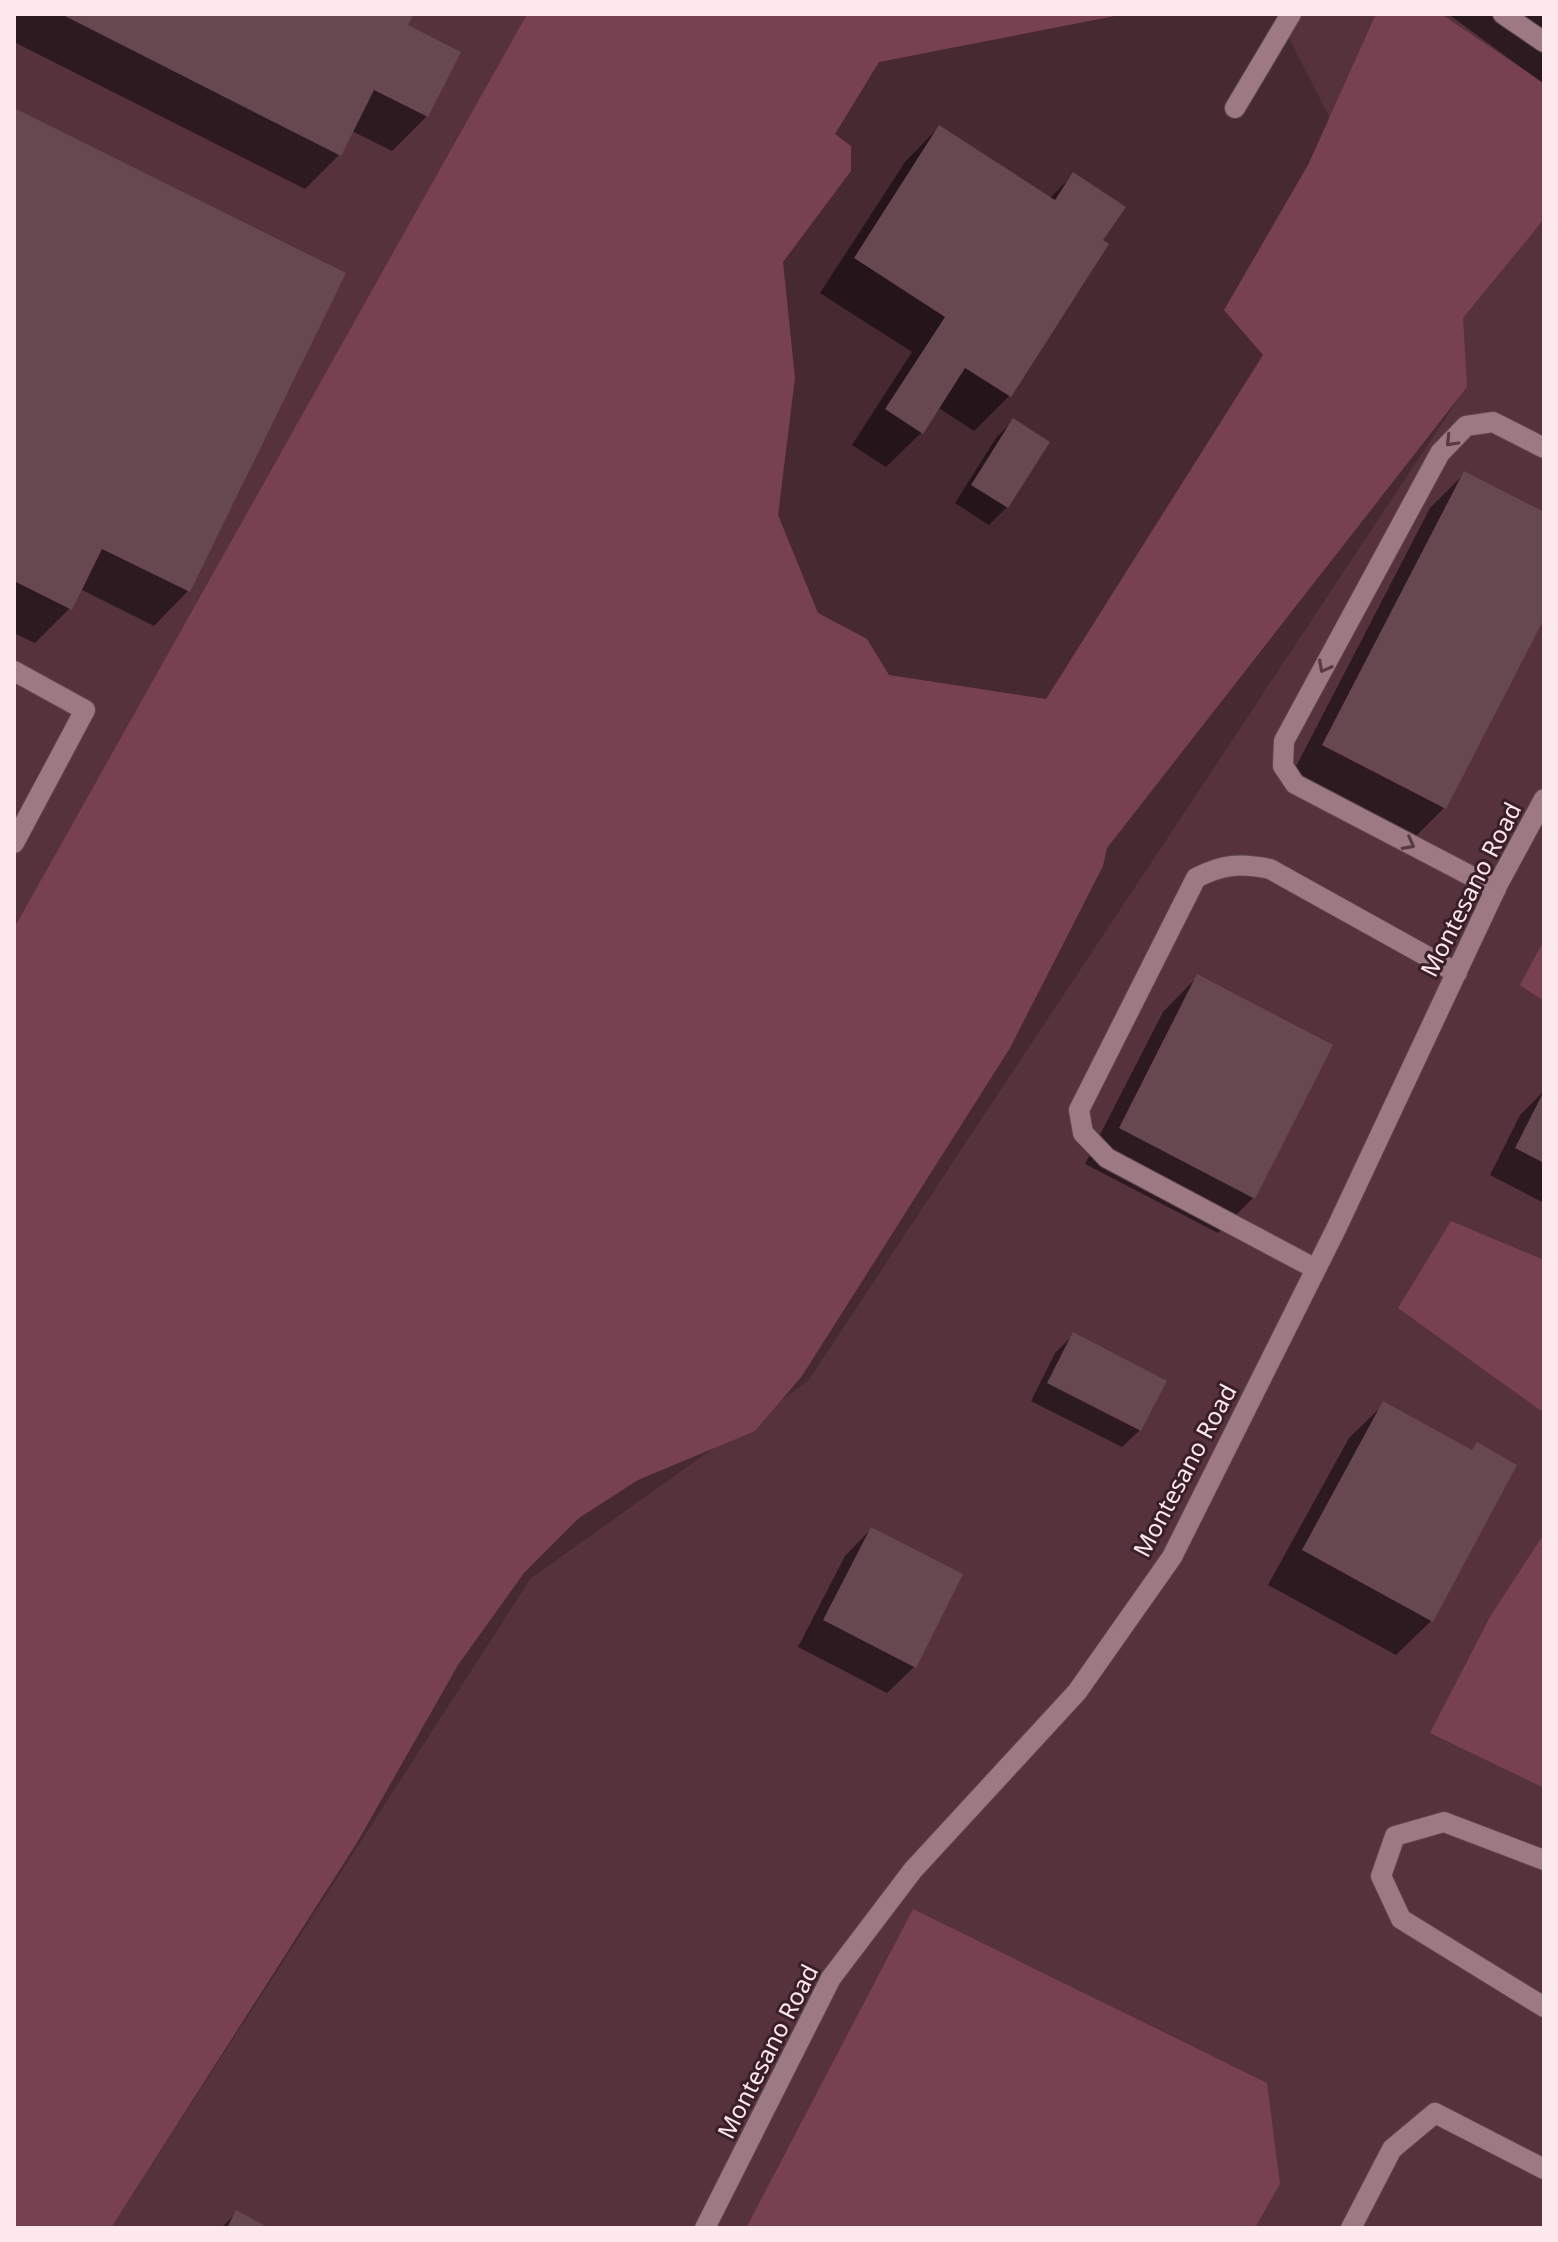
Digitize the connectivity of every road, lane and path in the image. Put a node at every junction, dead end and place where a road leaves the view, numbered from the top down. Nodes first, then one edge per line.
1 (1291, 14) edge
2 (1503, 14) edge
3 (1544, 42) edge
4 (1235, 108) dead end
5 (1544, 448) edge
6 (14, 671) edge
7 (1544, 799) edge
8 (14, 843) edge
9 (1496, 889) junction
10 (1457, 973) junction
11 (1316, 1269) junction
12 (1544, 1860) edge
13 (1544, 2007) edge
14 (1544, 2169) edge
15 (705, 2228) edge
16 (1351, 2228) edge

1 - 4 street
2 - 3 street
5 -> 9 street
6 - 8 street
7 - 9 street, Montesano Road
9 - 10 street, Montesano Road
10 - 11 street, Montesano Road
10 - 11 street
11 - 15 street, Montesano Road
12 - 13 street
14 - 16 street

